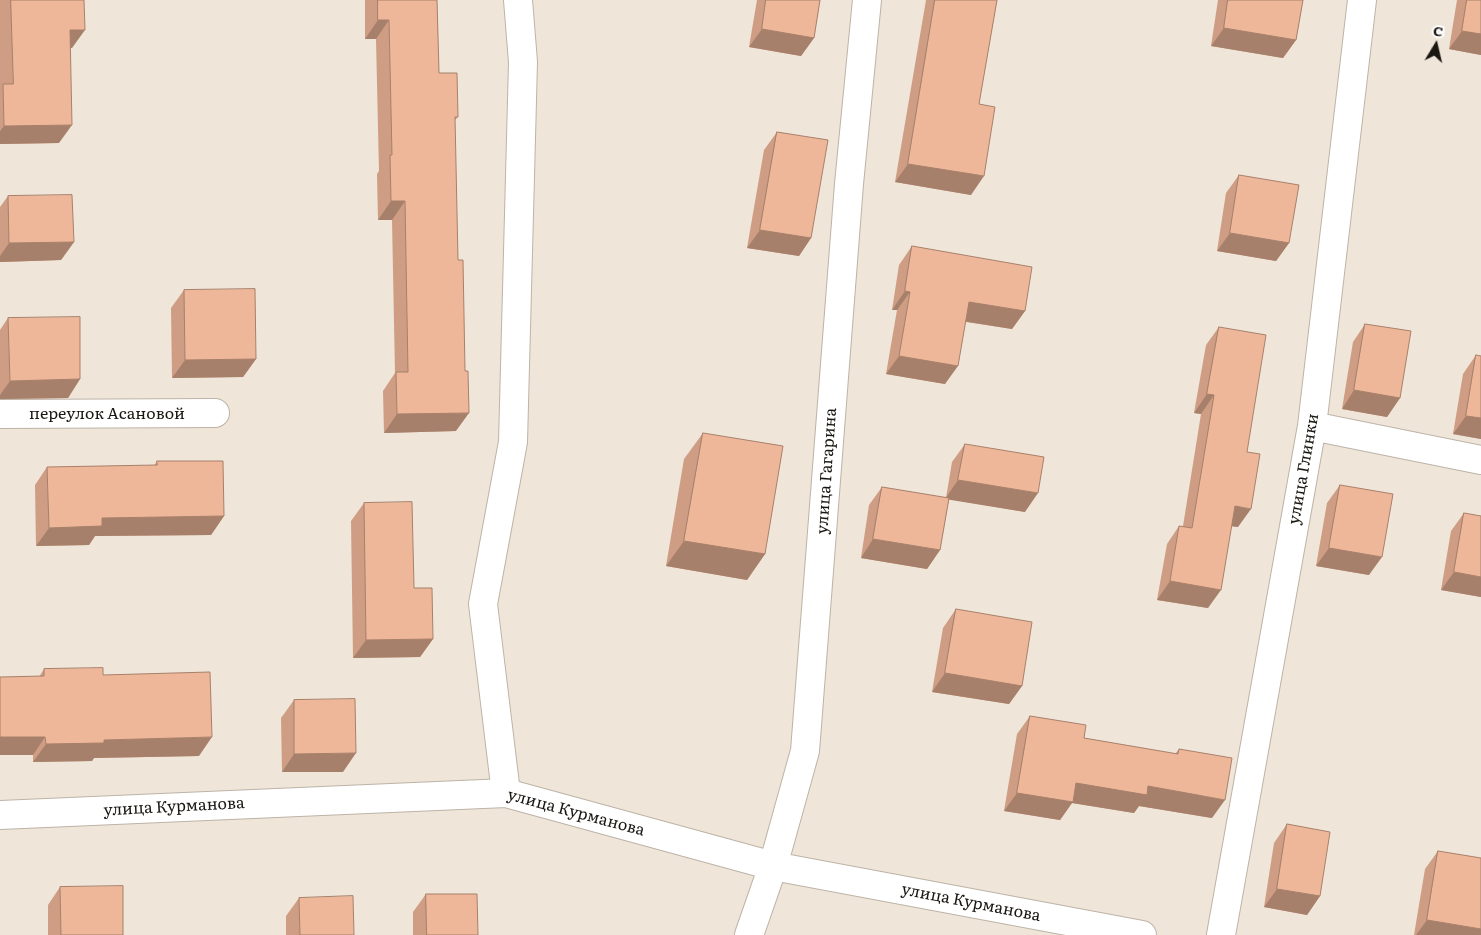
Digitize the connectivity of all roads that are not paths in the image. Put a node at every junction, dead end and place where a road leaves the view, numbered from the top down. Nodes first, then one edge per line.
1 (518, 0) edge
2 (867, 0) edge
3 (1362, 0) edge
4 (215, 413) dead end
5 (0, 414) edge
6 (1312, 426) junction
7 (1481, 460) edge
8 (506, 792) junction
9 (0, 815) edge
10 (773, 866) junction
11 (749, 935) edge
12 (1142, 935) edge
13 (1221, 935) edge

1 - 8 street
2 - 10 street, улица Гагарина
3 - 6 street, улица Глинки
4 - 5 street, переулок Асановой
6 - 7 street
6 - 13 street, улица Глинки
8 - 9 street, улица Курманова
8 - 10 street, улица Курманова
10 - 11 street, улица Гагарина
10 - 12 street, улица Курманова

